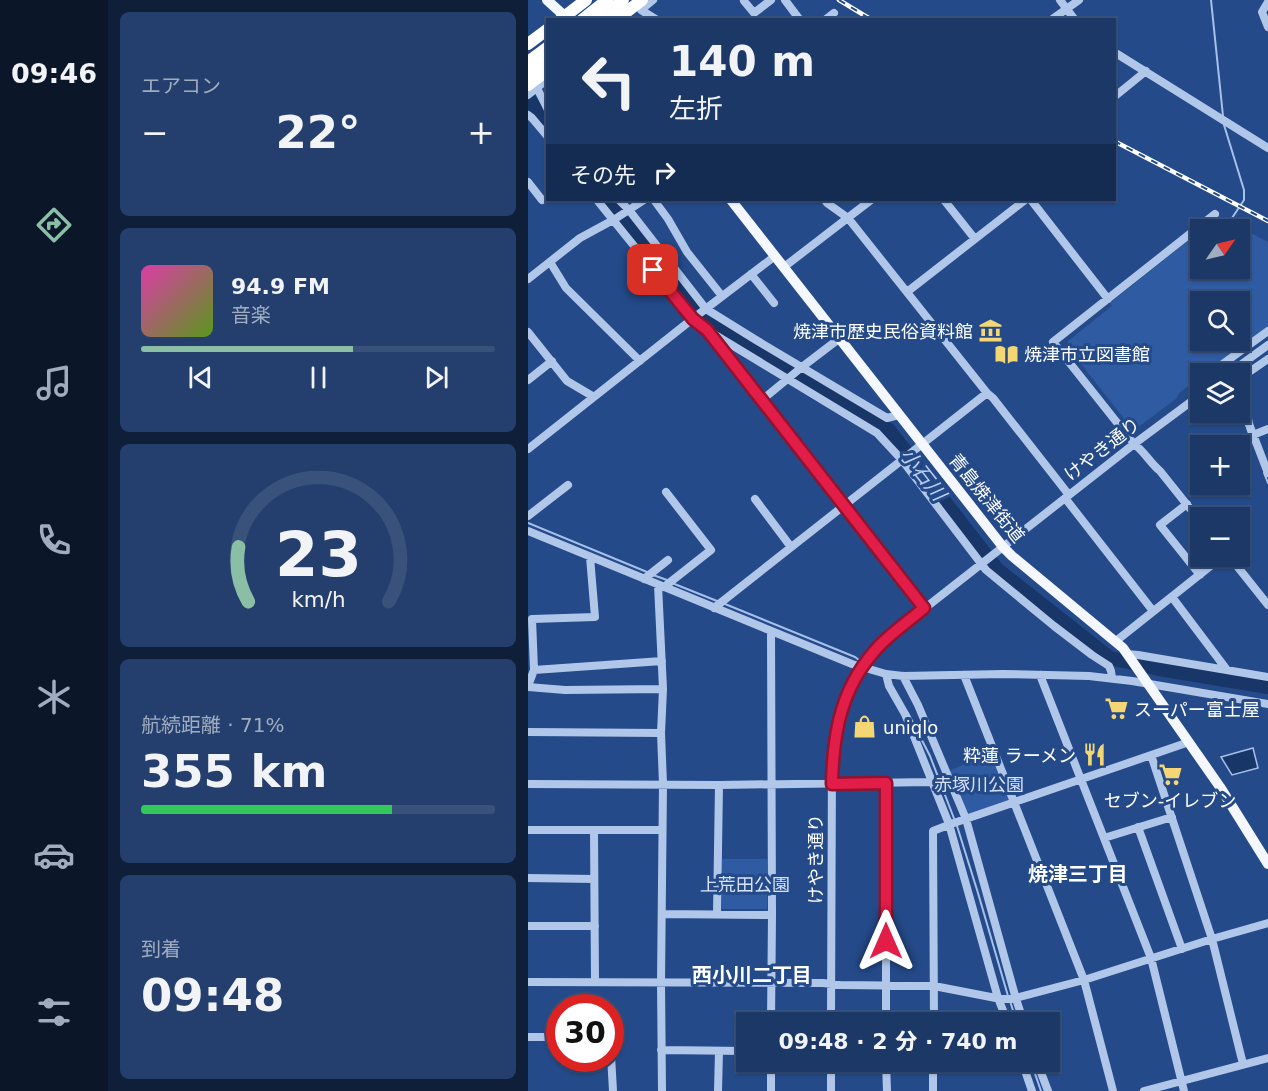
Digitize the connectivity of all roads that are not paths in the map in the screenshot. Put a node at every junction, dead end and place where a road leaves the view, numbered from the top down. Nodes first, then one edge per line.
1 (547, 0) edge
2 (607, 0) edge
3 (653, 0) edge
4 (771, 0) edge
5 (785, 0) edge
6 (1060, 0) edge
7 (1079, 0) edge
8 (581, 1) edge
9 (744, 1) edge
10 (1268, 2) edge
11 (632, 3) edge
12 (1066, 8) junction
13 (834, 13) dead end
14 (564, 18) edge
15 (584, 18) edge
16 (603, 18) edge
17 (618, 18) edge
18 (654, 18) edge
19 (798, 18) edge
20 (828, 18) edge
21 (1054, 18) edge
22 (1074, 18) edge
23 (1268, 27) edge
24 (546, 30) edge
25 (528, 44) edge
26 (546, 48) edge
27 (1116, 53) edge
28 (528, 62) edge
29 (546, 70) edge
30 (546, 71) edge
31 (1146, 71) junction
32 (528, 74) edge
33 (532, 89) edge
34 (1116, 95) edge
35 (546, 107) edge
36 (528, 115) edge
37 (546, 135) edge
38 (1268, 148) edge
39 (528, 182) edge
40 (542, 200) dead end
41 (598, 201) edge
42 (620, 201) edge
43 (642, 201) edge
44 (655, 201) edge
45 (732, 201) edge
46 (825, 201) edge
47 (870, 201) edge
48 (945, 201) edge
49 (1024, 201) edge
50 (1032, 201) edge
51 (629, 210) junction
52 (1215, 214) dead end
53 (848, 218) junction
54 (614, 220) junction
55 (975, 239) junction
56 (775, 255) junction
57 (550, 262) junction
58 (784, 267) junction
59 (751, 274) junction
60 (528, 279) edge
61 (907, 292) junction
62 (722, 296) junction
63 (1108, 299) junction
64 (774, 303) dead end
65 (706, 309) junction
66 (694, 318) junction
67 (707, 330) junction
68 (1268, 331) edge
69 (528, 332) edge
70 (840, 338) junction
71 (1268, 345) edge
72 (1268, 359) edge
73 (552, 361) junction
74 (640, 361) junction
75 (1224, 363) edge
76 (1243, 363) edge
77 (801, 367) junction
78 (1250, 371) edge
79 (528, 380) edge
80 (787, 380) junction
81 (987, 393) junction
82 (594, 397) junction
83 (762, 400) junction
84 (1190, 402) edge
85 (899, 415) junction
86 (1248, 423) edge
87 (1268, 429) edge
88 (1253, 435) junction
89 (1134, 444) junction
90 (919, 447) junction
91 (528, 449) edge
92 (902, 460) junction
93 (1268, 473) edge
94 (568, 485) dead end
95 (666, 492) dead end
96 (1067, 497) junction
97 (755, 499) dead end
98 (1187, 504) junction
99 (844, 505) junction
100 (1190, 508) edge
101 (528, 516) edge
102 (528, 531) edge
103 (791, 547) junction
104 (999, 550) junction
105 (590, 557) junction
106 (668, 560) dead end
107 (982, 563) junction
108 (1209, 567) edge
109 (1238, 567) edge
110 (1200, 574) junction
111 (644, 579) junction
112 (661, 586) junction
113 (1268, 587) edge
114 (1259, 594) junction
115 (1172, 597) junction
116 (1268, 605) edge
117 (714, 608) junction
118 (924, 608) junction
119 (1153, 611) junction
120 (771, 631) junction
121 (1116, 641) junction
122 (1127, 654) junction
123 (662, 661) junction
124 (863, 668) junction
125 (534, 670) junction
126 (1227, 670) junction
127 (886, 674) junction
128 (964, 675) junction
129 (1040, 675) junction
130 (903, 676) junction
131 (1268, 676) edge
132 (1112, 678) junction
133 (1149, 684) junction
134 (528, 686) edge
135 (663, 689) junction
136 (1268, 704) edge
137 (528, 732) edge
138 (661, 734) junction
139 (1189, 741) junction
140 (1151, 755) junction
141 (1081, 779) junction
142 (932, 782) junction
143 (886, 783) junction
144 (528, 784) edge
145 (663, 784) junction
146 (772, 784) junction
147 (832, 784) junction
148 (719, 785) junction
149 (1014, 802) junction
150 (1172, 817) junction
151 (963, 820) junction
152 (950, 824) junction
153 (1138, 827) junction
154 (528, 830) edge
155 (594, 830) junction
156 (662, 830) junction
157 (1104, 838) junction
158 (1268, 864) edge
159 (528, 878) edge
160 (594, 879) junction
161 (663, 914) junction
162 (717, 914) junction
163 (772, 915) junction
164 (1268, 923) edge
165 (528, 926) edge
166 (595, 926) junction
167 (1212, 939) junction
168 (1182, 949) junction
169 (1151, 958) junction
170 (1084, 980) junction
171 (528, 982) edge
172 (595, 982) junction
173 (661, 982) junction
174 (771, 983) junction
175 (831, 984) junction
176 (886, 986) junction
177 (934, 986) junction
178 (1000, 999) junction
179 (1014, 999) junction
180 (771, 1012) edge
181 (831, 1012) edge
182 (886, 1012) edge
183 (934, 1012) edge
184 (1004, 1012) edge
185 (1019, 1012) edge
186 (528, 1037) edge
187 (546, 1037) edge
188 (661, 1050) junction
189 (719, 1051) junction
190 (736, 1051) edge
191 (1268, 1058) edge
192 (1243, 1064) junction
193 (612, 1072) edge
194 (771, 1072) edge
195 (831, 1072) edge
196 (886, 1072) edge
197 (933, 1072) edge
198 (1025, 1072) edge
199 (1041, 1072) edge
200 (1181, 1081) junction
201 (613, 1091) edge
202 (662, 1091) edge
203 (718, 1091) edge
204 (771, 1091) edge
205 (831, 1091) edge
206 (886, 1091) edge
207 (933, 1091) edge
208 (1032, 1091) edge
209 (1048, 1091) edge
210 (1113, 1091) edge
211 (1144, 1091) edge
212 (1184, 1091) edge

1 - 14 main road
2 - 15 highway
3 - 18 street
4 - 9 street
5 - 19 street
6 - 12 street
7 - 12 street
8 - 14 highway
10 - 23 street
11 - 16 highway
11 - 17 highway
12 - 21 street
12 - 22 street
13 - 20 street
24 - 25 highway
26 - 28 highway
27 - 31 street
29 - 32 highway
30 - 33 highway
31 - 34 street
31 - 38 street
33 - 35 street
36 - 37 street
39 - 40 street
41 - 54 street
42 - 51 street
43 - 51 street
44 - 62 street
45 - 56 main road, 青島焼津街道
46 - 53 street
47 - 53 street
48 - 55 street
49 - 55 street
50 - 63 street
51 - 54 street
51 - 65 street
52 - 63 street
53 - 58 street
53 - 61 street
54 - 57 street
54 - 66 street
55 - 61 street
56 - 58 main road, 青島焼津街道
56 - 59 street
57 - 60 street
57 - 74 street
58 - 70 main road, 青島焼津街道
59 - 62 street
59 - 64 street
61 - 81 street
62 - 65 street
63 - 89 street
65 - 66 street
65 - 77 street
66 - 67 street
66 - 74 street
67 - 80 street
67 - 83 street
68 - 75 street
69 - 73 street
70 - 77 street
70 - 85 main road, 青島焼津街道
71 - 76 street
72 - 78 street
73 - 79 street
73 - 82 street
74 - 82 street
77 - 80 street
77 - 85 street
80 - 83 street
80 - 92 street
81 - 90 street
81 - 96 street
82 - 91 street
83 - 99 street
84 - 89 street, けやき通り
85 - 90 main road, 青島焼津街道
86 - 88 street
87 - 88 street
88 - 93 street
89 - 96 street, けやき通り
89 - 98 street
90 - 92 street
90 - 104 main road, 青島焼津街道
92 - 99 street
92 - 107 street
94 - 101 street
95 - 112 street
96 - 104 street, けやき通り
96 - 119 street
97 - 103 street
98 - 100 street
98 - 110 street
99 - 103 street
99 - 118 street
102 - 105 street
103 - 117 street
104 - 107 street, けやき通り
104 - 121 main road, 青島焼津街道
105 - 111 street
105 - 125 street
106 - 111 street
107 - 118 street, けやき通り
107 - 132 street
108 - 110 street
109 - 114 street
110 - 115 street
111 - 112 street
112 - 117 street
112 - 123 street
113 - 114 street
114 - 116 street
115 - 119 street
115 - 126 street
117 - 120 street
118 - 124 street, けやき通り
119 - 121 street
120 - 124 street
120 - 146 street
121 - 122 main road, 青島焼津街道
122 - 126 street
122 - 133 main road, 青島焼津街道
123 - 125 street
123 - 135 street
124 - 127 street
124 - 147 street, けやき通り
125 - 134 street
126 - 131 street
127 - 130 street
127 - 142 street
128 - 129 street
128 - 130 street
128 - 149 street
129 - 132 street
129 - 141 street
130 - 151 street
132 - 133 street
133 - 136 street
133 - 139 main road, 青島焼津街道
134 - 135 street
135 - 138 street
137 - 138 street
138 - 145 street
139 - 140 street
139 - 158 main road, 青島焼津街道
140 - 141 street
140 - 150 street
141 - 149 street
141 - 157 street
142 - 143 street
142 - 152 street
143 - 147 street
143 - 176 street
144 - 145 street
145 - 148 street
145 - 156 street
146 - 147 street
146 - 148 street
146 - 163 street
147 - 175 street, けやき通り
148 - 162 street
149 - 151 street
149 - 170 street
150 - 153 street
150 - 167 street
151 - 152 street
151 - 179 street
152 - 177 street
152 - 178 street
153 - 157 street
153 - 168 street
154 - 155 street
155 - 156 street
155 - 160 street
156 - 161 street
157 - 169 street
159 - 160 street
160 - 166 street
161 - 162 street
161 - 173 street
162 - 163 street
163 - 174 street
164 - 167 street
165 - 166 street
166 - 172 street
167 - 168 street
167 - 192 street
168 - 169 street
169 - 170 street
169 - 200 street
170 - 179 street
170 - 210 street
171 - 172 street
172 - 173 street
173 - 174 street
173 - 188 street
174 - 175 street
174 - 180 street
175 - 176 street
175 - 181 street, けやき通り
176 - 177 street
176 - 182 street
177 - 178 street
177 - 183 street
178 - 179 street
178 - 184 street
179 - 185 street
186 - 187 street
188 - 189 street
188 - 202 street
189 - 190 street
189 - 203 street
191 - 192 street
192 - 200 street
193 - 201 street
194 - 204 street
195 - 205 street
196 - 206 street
197 - 207 street
198 - 208 street
199 - 209 street
200 - 211 street
200 - 212 street

